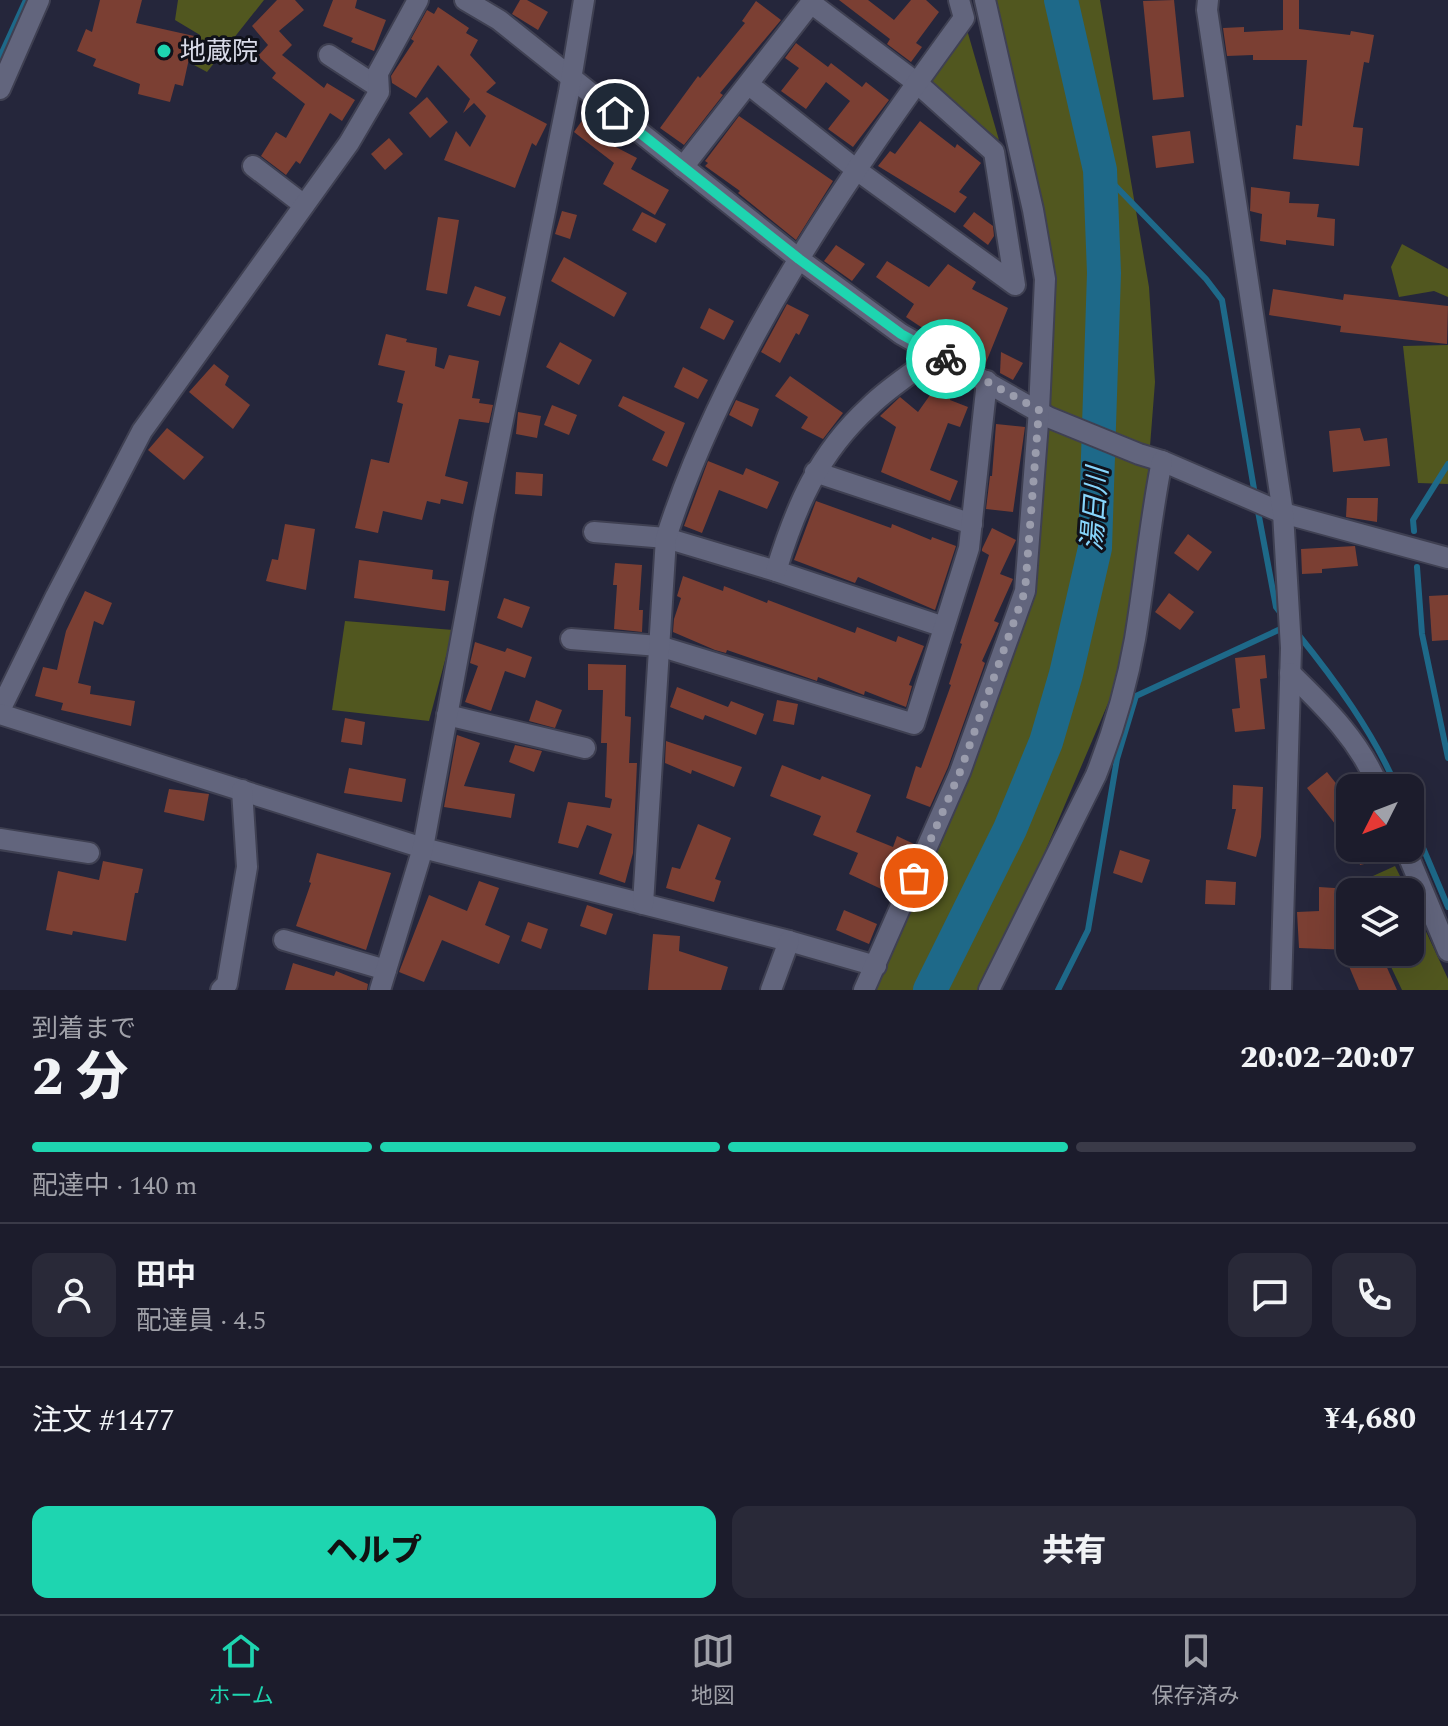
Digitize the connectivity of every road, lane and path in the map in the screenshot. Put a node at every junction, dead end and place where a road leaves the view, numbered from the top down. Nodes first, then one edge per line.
1 (39, 0) edge
2 (418, 0) edge
3 (465, 0) edge
4 (584, 0) edge
5 (959, 0) edge
6 (985, 0) edge
7 (1208, 0) edge
8 (329, 55) dead end
9 (570, 77) junction
10 (917, 83) junction
11 (748, 84) junction
12 (378, 87) junction
13 (0, 89) edge
14 (253, 166) dead end
15 (683, 167) junction
16 (858, 171) junction
17 (304, 205) junction
18 (799, 259) junction
19 (938, 354) junction
20 (987, 381) junction
21 (1044, 413) junction
22 (1162, 461) junction
23 (815, 472) junction
24 (1276, 510) junction
25 (972, 524) junction
26 (594, 532) dead end
27 (666, 538) junction
28 (1448, 558) edge
29 (776, 571) junction
30 (944, 627) junction
31 (571, 639) dead end
32 (659, 646) junction
33 (1290, 673) junction
34 (0, 712) edge
35 (447, 715) junction
36 (585, 748) dead end
37 (1374, 774) edge
38 (242, 790) junction
39 (0, 839) edge
40 (423, 848) junction
41 (89, 853) dead end
42 (1411, 862) edge
43 (643, 904) junction
44 (284, 940) dead end
45 (789, 941) junction
46 (1448, 951) edge
47 (876, 966) junction
48 (386, 970) junction
49 (221, 990) edge
50 (380, 990) edge
51 (771, 990) edge
52 (864, 990) edge
53 (989, 990) edge
54 (1281, 990) edge

1 - 13 street
2 - 12 street
3 - 9 street
4 - 9 street
5 - 10 street
6 - 21 street
7 - 24 street
8 - 12 street
9 - 15 street
9 - 35 street
10 - 11 street
10 - 16 street
10 - 16 street
11 - 15 street
11 - 16 street
12 - 17 street
14 - 17 street
15 - 18 street
16 - 18 street
17 - 34 street
18 - 19 street
18 - 27 street
19 - 20 street
19 - 23 street
20 - 21 street
20 - 25 street
21 - 22 street
21 - 47 street
22 - 24 street
22 - 53 street
23 - 25 street
23 - 29 street
24 - 28 street
24 - 33 street
25 - 30 street
26 - 27 street
27 - 29 street
27 - 32 street
29 - 30 street
30 - 32 street
31 - 32 street
32 - 43 street
33 - 37 street
33 - 54 street
34 - 38 street
35 - 36 street
35 - 40 street
38 - 40 street
38 - 49 street
39 - 41 street
40 - 43 street
40 - 48 street
42 - 46 street
43 - 45 street
44 - 48 street
45 - 47 street
45 - 51 street
47 - 52 street
48 - 50 street

